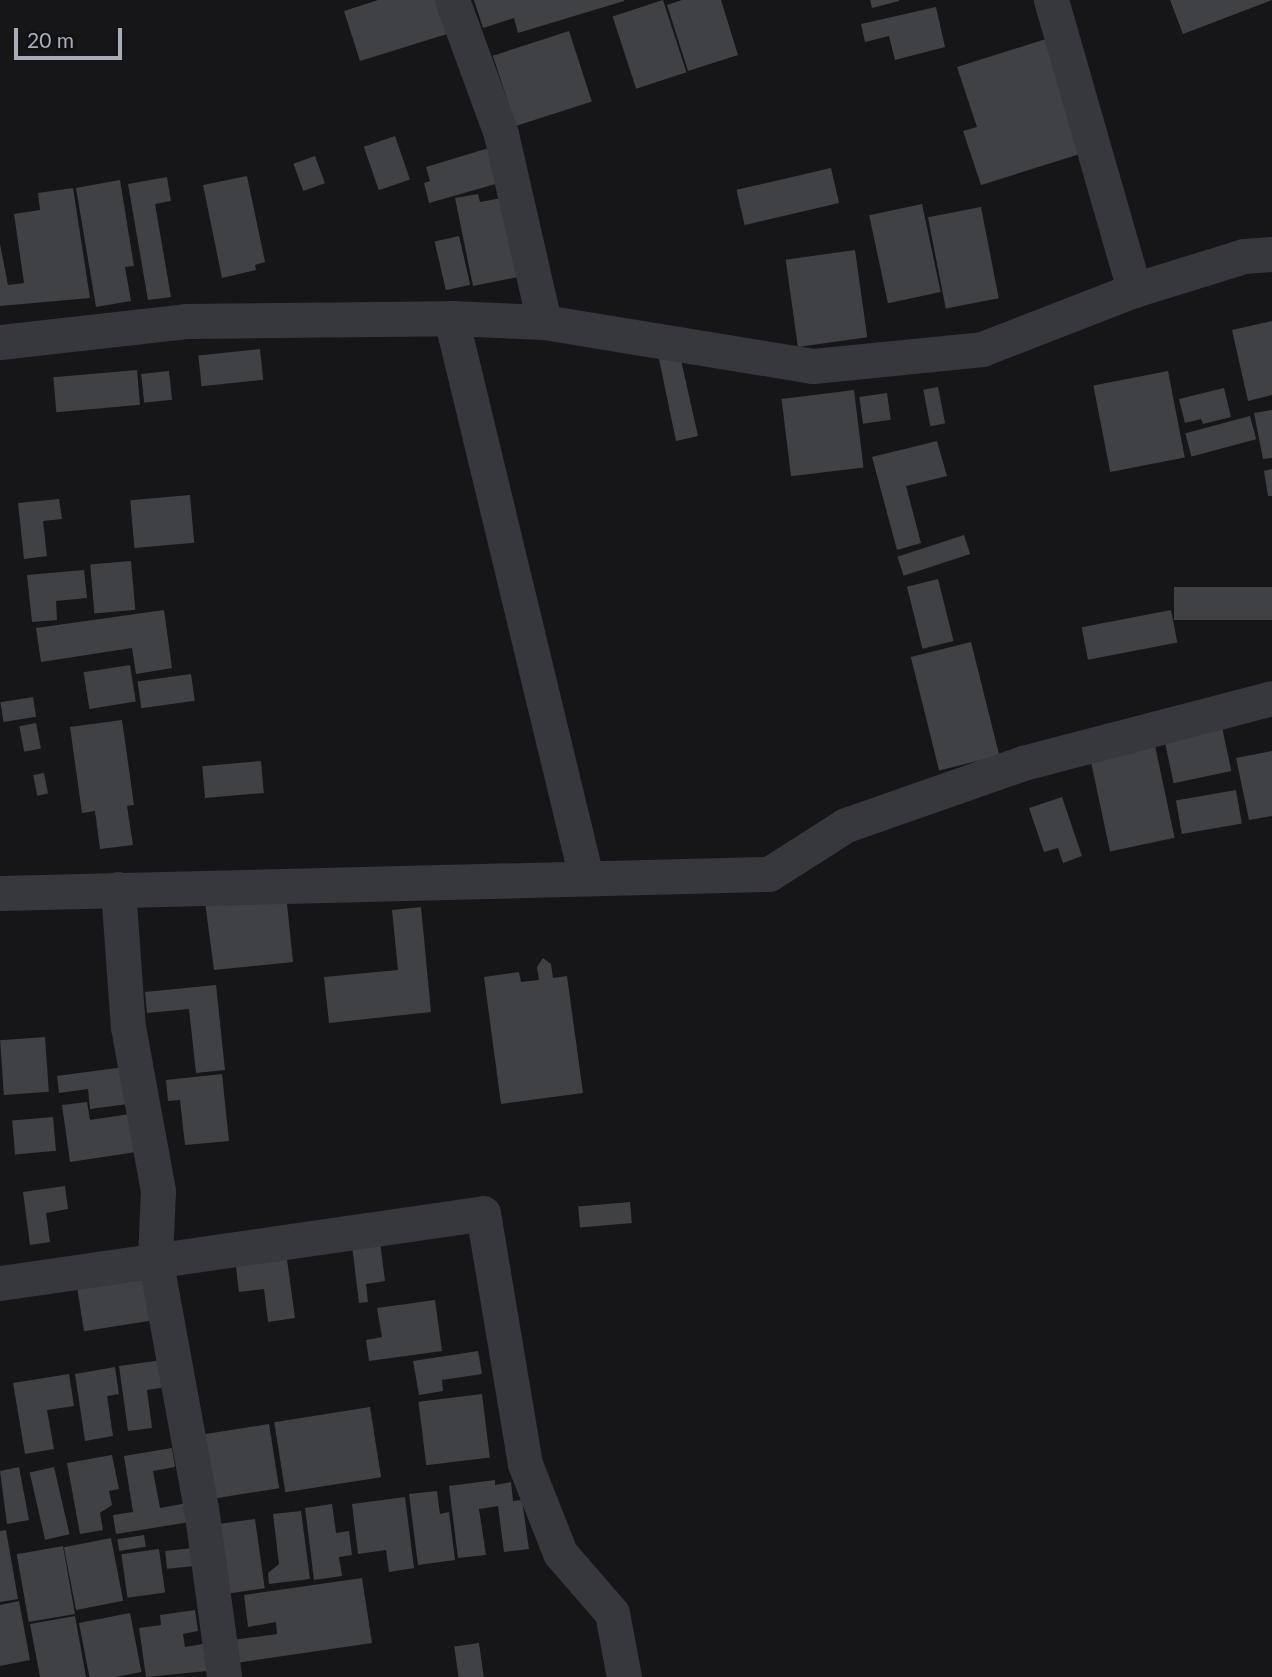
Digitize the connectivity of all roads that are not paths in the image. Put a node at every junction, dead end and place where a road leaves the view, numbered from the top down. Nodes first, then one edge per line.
1 (452, 0) edge
2 (1051, 0) edge
3 (1272, 254) edge
4 (1135, 290) junction
5 (451, 318) junction
6 (544, 322) junction
7 (0, 342) edge
8 (1272, 698) edge
9 (586, 877) junction
10 (118, 889) junction
11 (0, 893) edge
12 (155, 1258) junction
13 (0, 1283) edge
14 (224, 1677) edge
15 (624, 1677) edge

1 - 6 street
2 - 4 street
3 - 4 street
4 - 6 street
5 - 6 street
5 - 7 street
5 - 9 street
8 - 9 street
9 - 10 street
10 - 11 street
10 - 12 street
12 - 13 street
12 - 14 street
12 - 15 street

